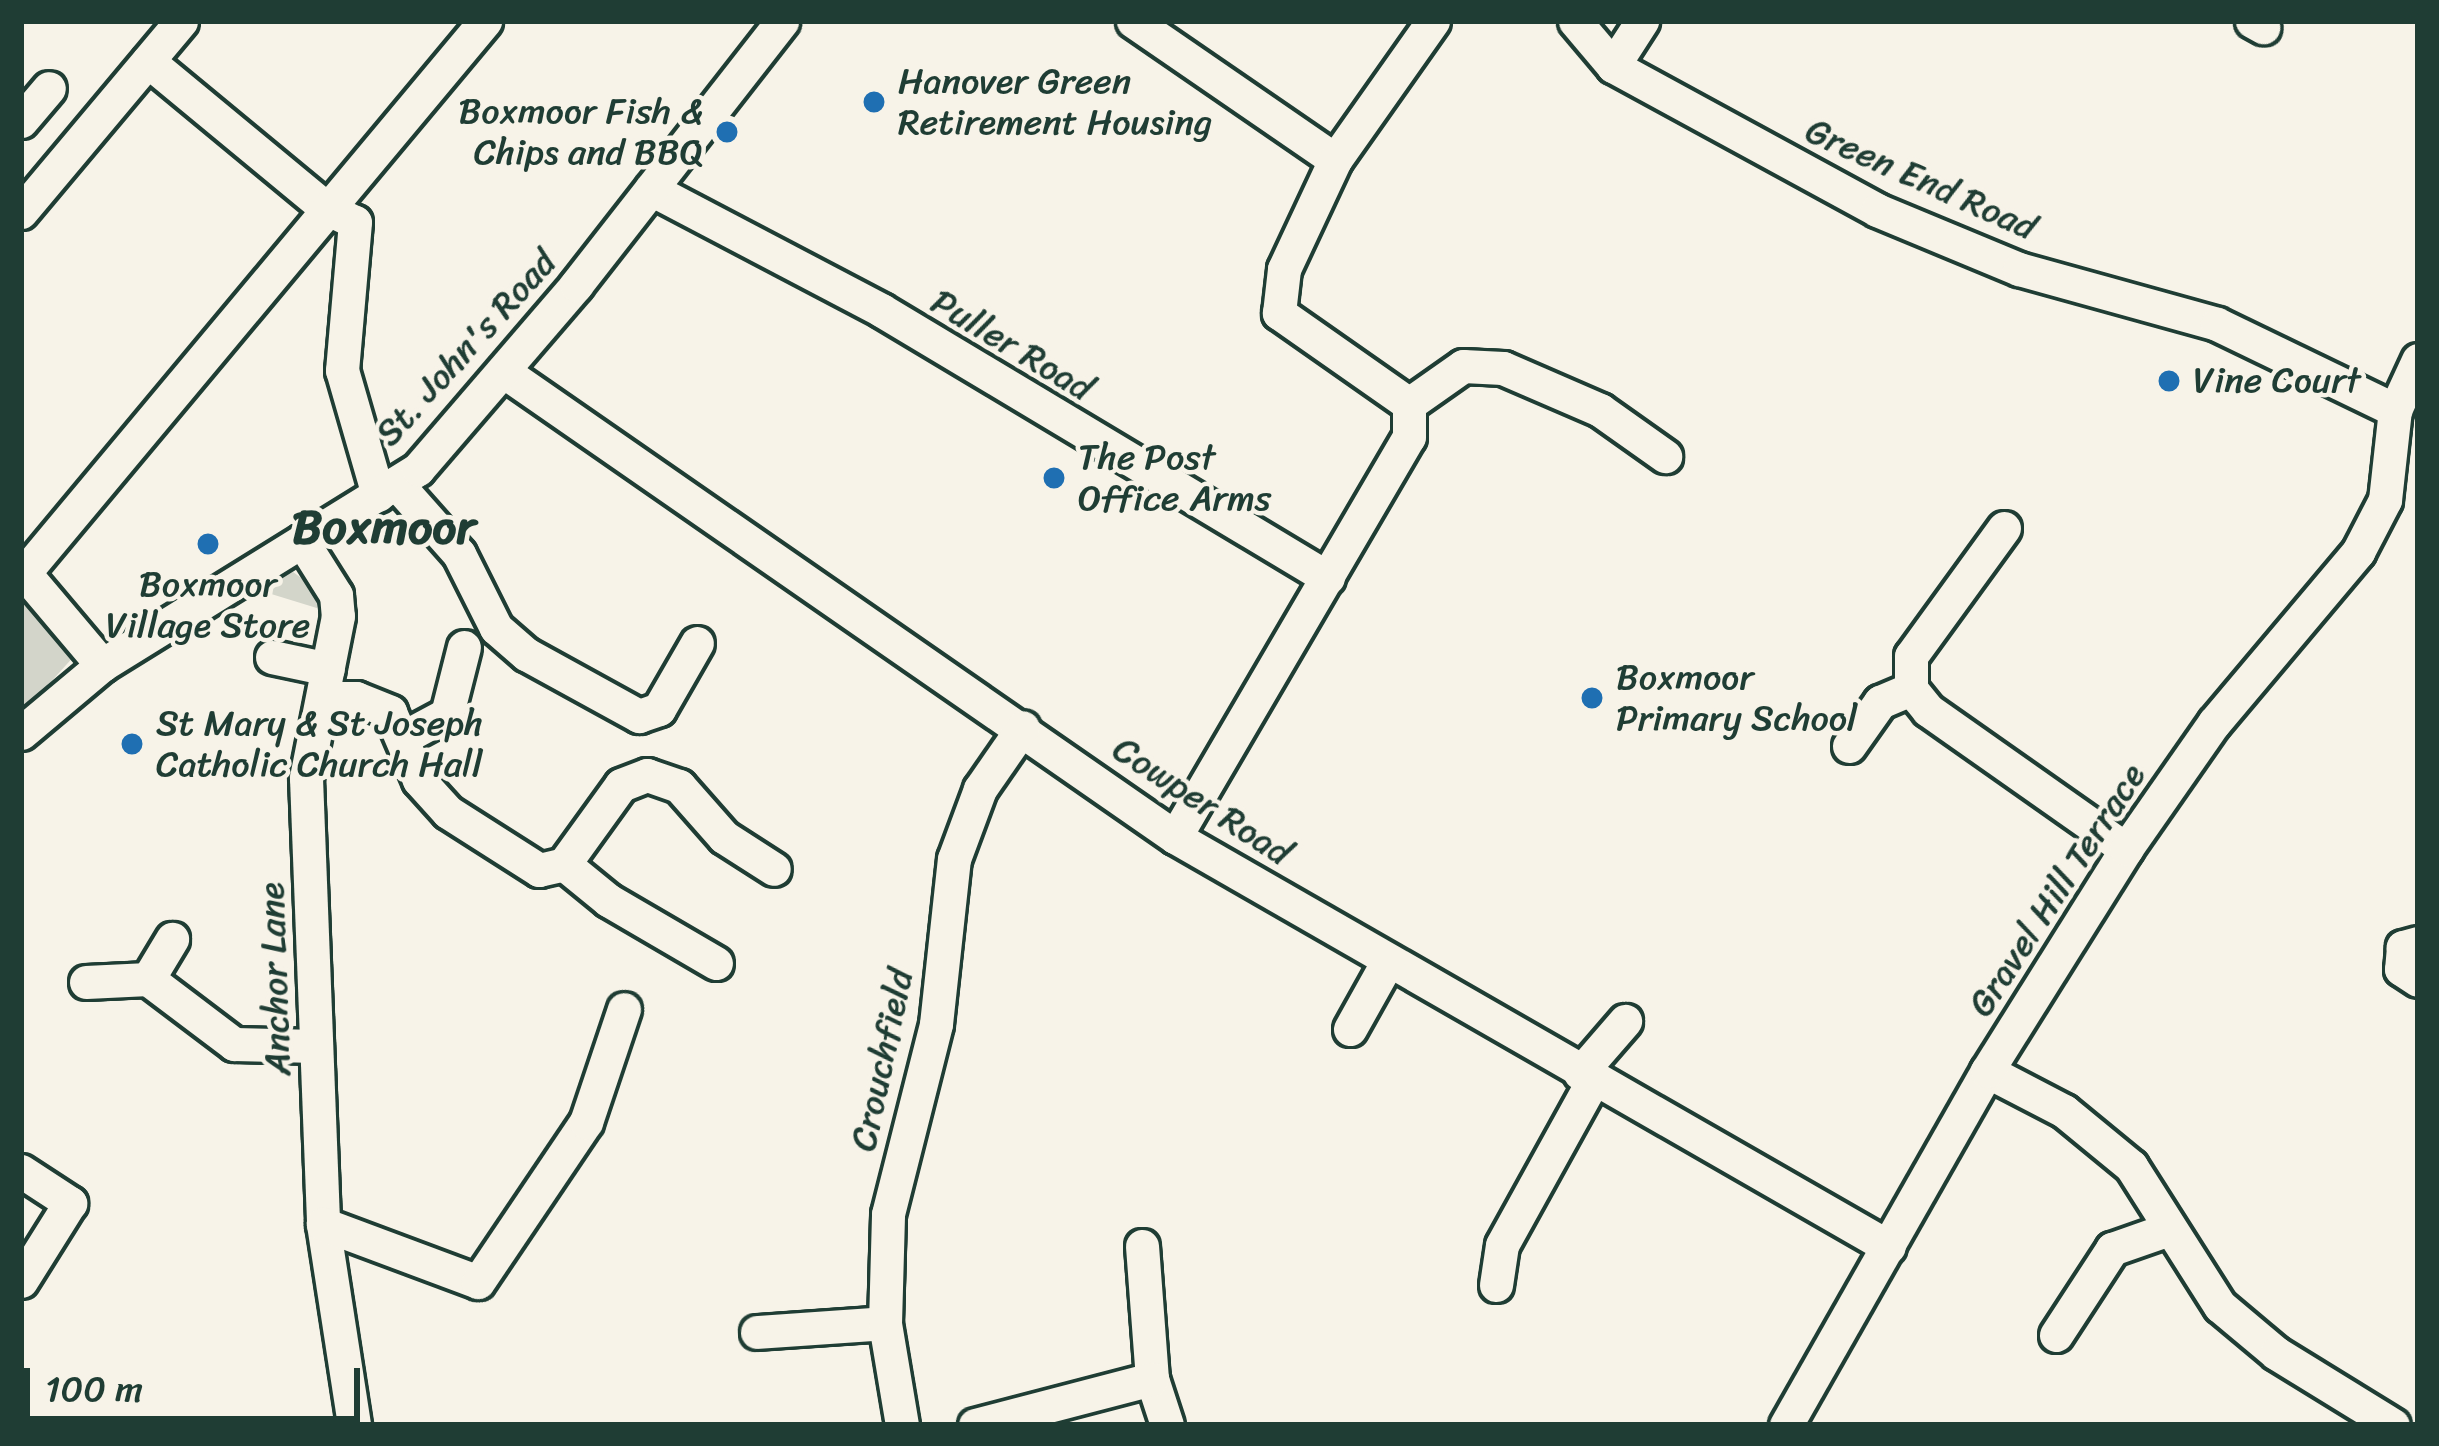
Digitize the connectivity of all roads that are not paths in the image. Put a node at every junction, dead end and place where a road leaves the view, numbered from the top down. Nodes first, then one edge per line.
1 (181, 21) edge
2 (485, 21) edge
3 (782, 21) edge
4 (1133, 21) edge
5 (1433, 21) edge
6 (1576, 21) edge
7 (1642, 21) edge
8 (148, 61) junction
9 (1613, 66) junction
10 (49, 88) dead end
11 (21, 121) edge
12 (1335, 160) junction
13 (651, 189) junction
14 (24, 200) edge
15 (326, 208) junction
16 (2418, 360) edge
17 (502, 371) junction
18 (1409, 404) junction
19 (2395, 410) junction
20 (1665, 456) dead end
21 (387, 489) junction
22 (2004, 528) dead end
23 (302, 541) junction
24 (23, 570) edge
25 (1328, 578) junction
26 (697, 644) dead end
27 (464, 646) dead end
28 (272, 658) dead end
29 (101, 665) junction
30 (326, 684) junction
31 (1911, 689) junction
32 (1023, 727) junction
33 (21, 734) edge
34 (406, 736) junction
35 (1849, 746) dead end
36 (1175, 837) junction
37 (2126, 849) junction
38 (564, 864) junction
39 (774, 869) dead end
40 (172, 940) dead end
41 (2418, 943) edge
42 (1388, 961) junction
43 (716, 964) dead end
44 (148, 979) junction
45 (2418, 980) edge
46 (86, 982) dead end
47 (625, 1009) dead end
48 (1625, 1021) dead end
49 (1350, 1030) dead end
50 (316, 1046) junction
51 (1988, 1071) junction
52 (1587, 1077) junction
53 (21, 1172) edge
54 (323, 1224) junction
55 (2168, 1229) junction
56 (1142, 1246) dead end
57 (1889, 1247) junction
58 (21, 1281) edge
59 (1496, 1285) dead end
60 (885, 1323) junction
61 (757, 1332) dead end
62 (2056, 1335) dead end
63 (1152, 1379) junction
64 (354, 1425) edge
65 (902, 1425) edge
66 (975, 1425) edge
67 (1167, 1425) edge
68 (1786, 1425) edge
69 (2392, 1425) edge

1 - 8 street
2 - 15 street
3 - 13 street, St. John's Road
4 - 12 street
5 - 12 street
6 - 9 street, Green End Road
7 - 9 street
8 - 14 street
8 - 15 street
9 - 19 street, Green End Road
10 - 11 street
12 - 18 street
13 - 17 street, St. John's Road
13 - 25 street, Puller Road
15 - 21 street
15 - 24 street
16 - 19 street, Gravel Hill Terrace
17 - 21 street, St. John's Road
17 - 32 street, Cowper Road
18 - 20 street
18 - 25 street
19 - 37 street, Gravel Hill Terrace
21 - 23 street, St. John's Road
21 - 26 street
22 - 31 street
23 - 29 street, St. John's Road
23 - 30 street, Anchor Lane
24 - 29 street
25 - 36 street
27 - 34 street
28 - 30 street
29 - 33 street, St. John's Road
30 - 34 street
30 - 50 street, Anchor Lane
31 - 35 street
31 - 37 street
32 - 36 street, Cowper Road
32 - 60 street, Crouchfield
34 - 38 street
36 - 42 street, Cowper Road
37 - 51 street, Gravel Hill Terrace
38 - 39 street
38 - 43 street
40 - 44 street
41 - 45 street
42 - 49 street
42 - 52 street, Cowper Road
44 - 46 street
44 - 50 street
47 - 54 street
48 - 52 street
50 - 54 street, Anchor Lane
51 - 55 street
51 - 57 street, Gravel Hill Terrace
52 - 57 street, Cowper Road
52 - 59 street
53 - 58 street
54 - 64 street, Anchor Lane
55 - 62 street
55 - 69 street
56 - 63 street
57 - 68 street, Gravel Hill Terrace
60 - 61 street
60 - 65 street, Crouchfield
63 - 66 street
63 - 67 street

